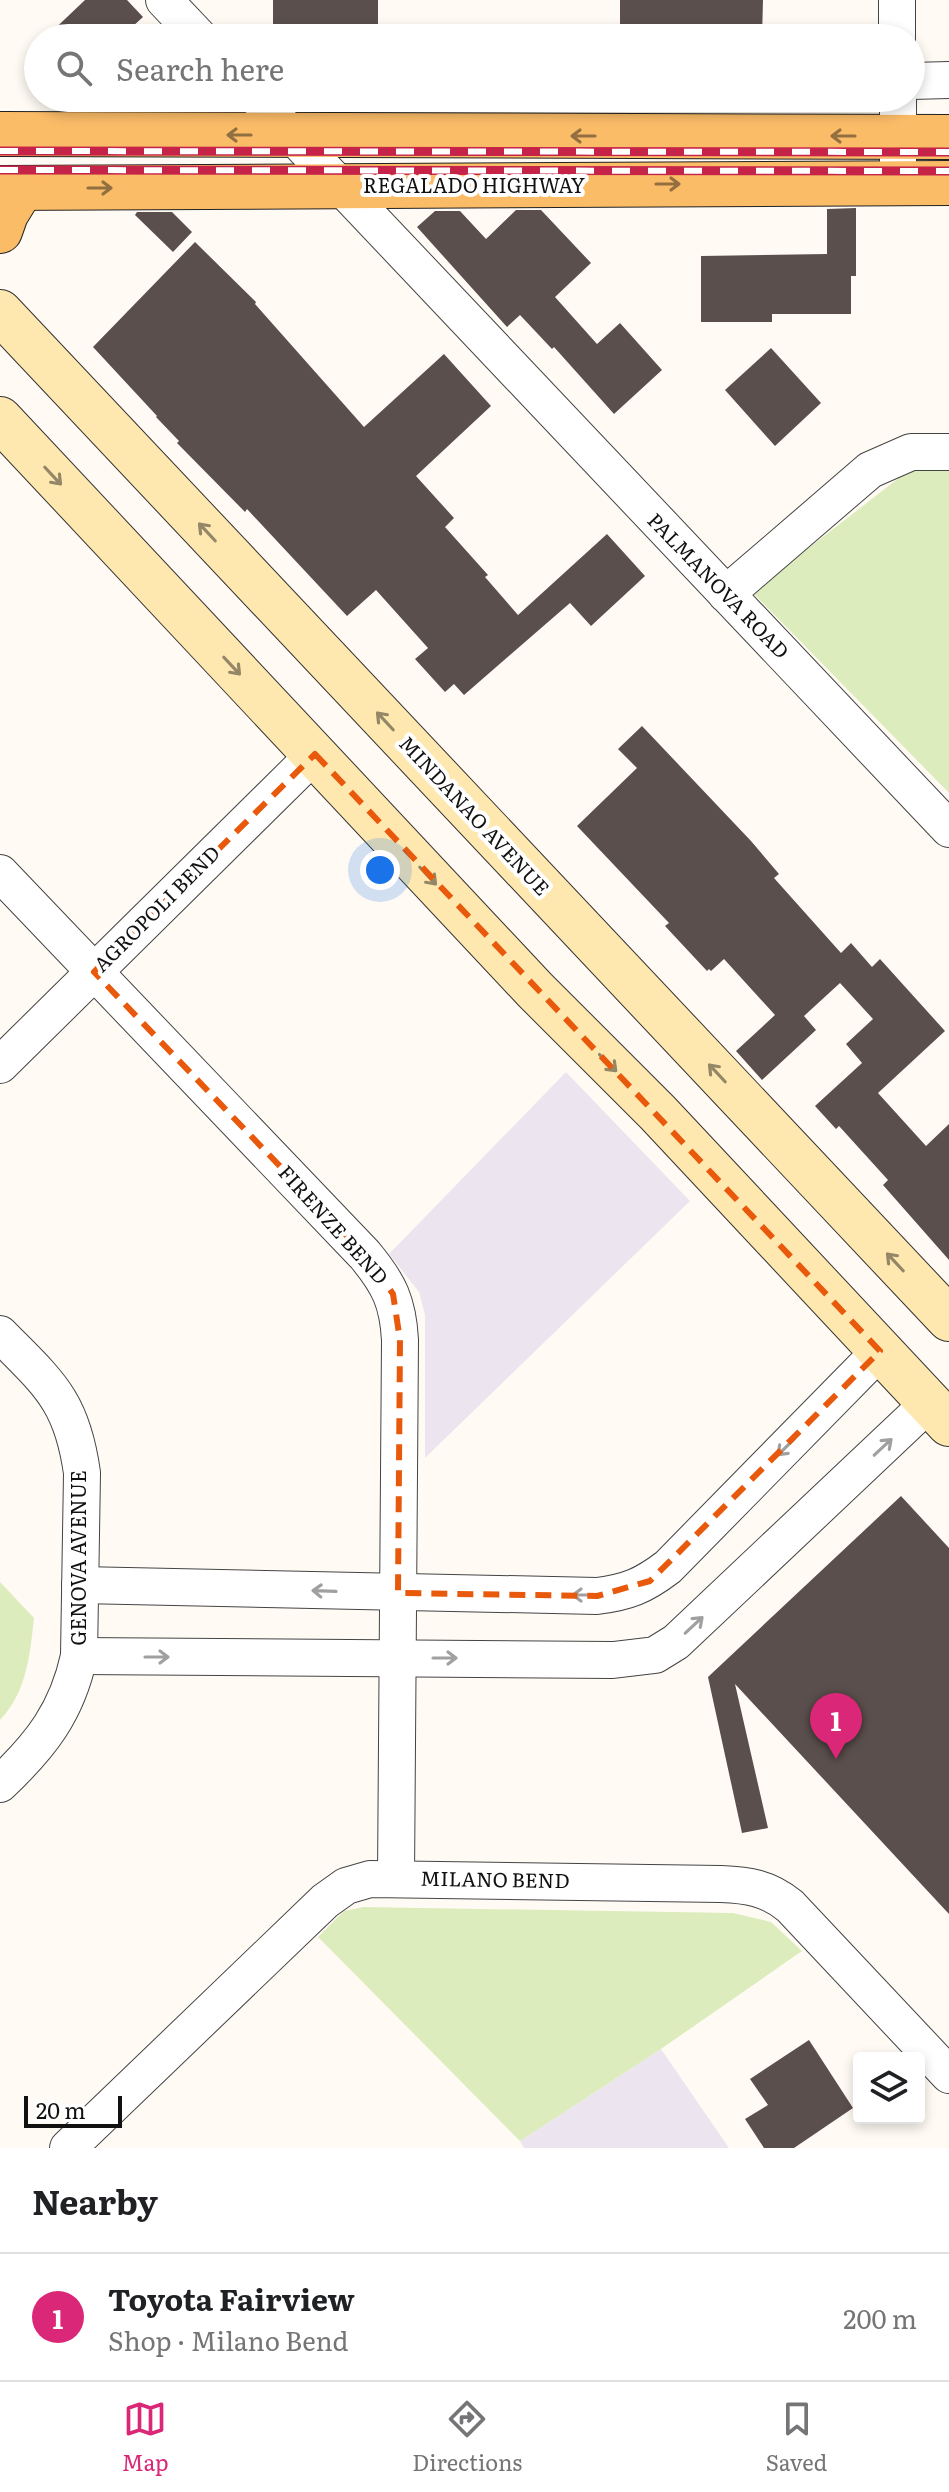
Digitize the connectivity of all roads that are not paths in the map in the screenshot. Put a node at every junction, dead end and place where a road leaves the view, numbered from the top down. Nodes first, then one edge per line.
1 (164, 0) edge
2 (897, 0) edge
3 (187, 24) edge
4 (897, 24) edge
5 (949, 80) edge
6 (925, 81) edge
7 (270, 112) edge
8 (898, 117) edge
9 (0, 134) edge
10 (292, 135) junction
11 (949, 137) edge
12 (898, 183) junction
13 (949, 183) edge
14 (338, 186) junction
15 (11, 188) edge
16 (0, 231) edge
17 (0, 312) edge
18 (0, 419) edge
19 (949, 452) edge
20 (726, 594) junction
21 (315, 754) junction
22 (949, 829) edge
23 (0, 873) edge
24 (94, 972) junction
25 (0, 1065) edge
26 (949, 1319) edge
27 (0, 1334) edge
28 (880, 1351) junction
29 (939, 1413) edge
30 (80, 1585) junction
31 (398, 1593) junction
32 (79, 1656) junction
33 (398, 1658) junction
34 (0, 1784) edge
35 (396, 1878) junction
36 (949, 2075) edge
37 (68, 2148) edge

1 - 3 street
2 - 4 street
5 - 6 street
7 - 10 street, PALMANOVA ROAD
8 -> 10 main road
8 - 11 main road
8 - 12 street
10 -> 9 main road
10 - 14 street, PALMANOVA ROAD
12 - 13 main road, REGALADO HIGHWAY
14 -> 12 main road, REGALADO HIGHWAY
15 -> 14 main road, REGALADO HIGHWAY
14 - 20 street, PALMANOVA ROAD
15 - 16 main road
26 -> 17 main road, MINDANAO AVENUE
18 -> 21 main road
19 - 20 street
20 - 22 street, PALMANOVA ROAD
21 - 24 street, AGROPOLI BEND
21 -> 28 main road
23 - 24 street, FIRENZE BEND
24 - 25 street, AGROPOLI BEND
24 - 31 street, FIRENZE BEND
27 - 30 street, GENOVA AVENUE
28 - 29 main road
28 -> 31 street
33 -> 29 street
31 -> 30 street
30 - 32 street, GENOVA AVENUE
31 - 33 street, FIRENZE BEND
32 -> 33 street
32 - 34 street, GENOVA AVENUE
33 - 35 street, FIRENZE BEND
35 - 36 street, MILANO BEND
35 - 37 street, MILANO BEND

